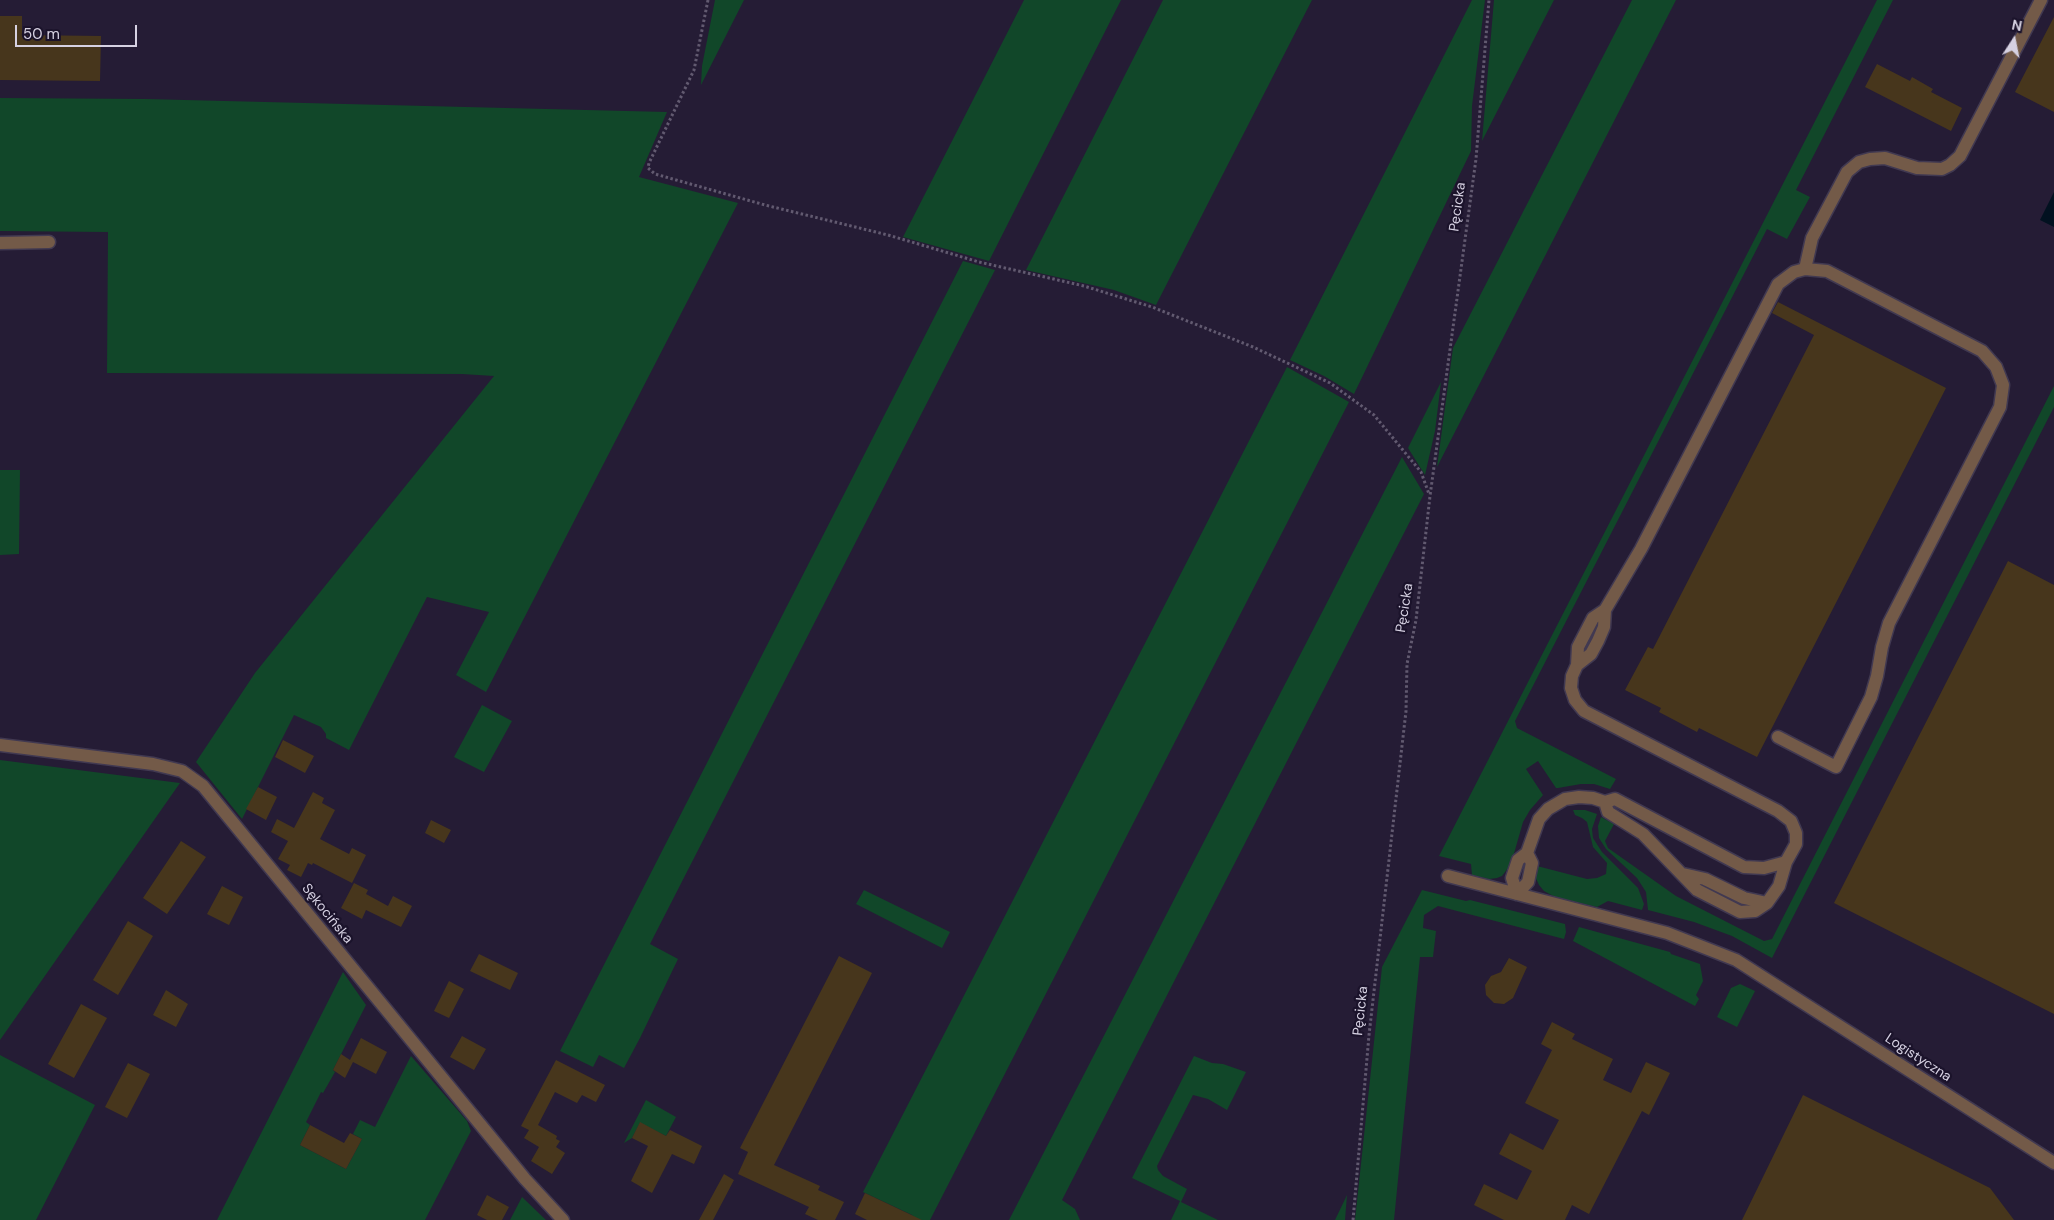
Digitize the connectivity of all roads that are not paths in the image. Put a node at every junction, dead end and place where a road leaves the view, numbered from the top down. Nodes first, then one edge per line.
1 (2042, 0) edge
2 (49, 242) dead end
3 (0, 243) edge
4 (1805, 269) junction
5 (1778, 738) dead end
6 (0, 744) edge
7 (1605, 802) junction
8 (1786, 862) junction
9 (1448, 876) dead end
10 (1517, 894) junction
11 (2054, 1163) edge
12 (563, 1220) edge

1 - 4 street
2 - 3 street
4 - 5 street
4 - 8 street
6 - 12 street, Sękocińska
7 - 8 street
7 - 8 street
7 - 10 street
9 - 10 street, Logistyczna
10 - 11 street, Logistyczna

